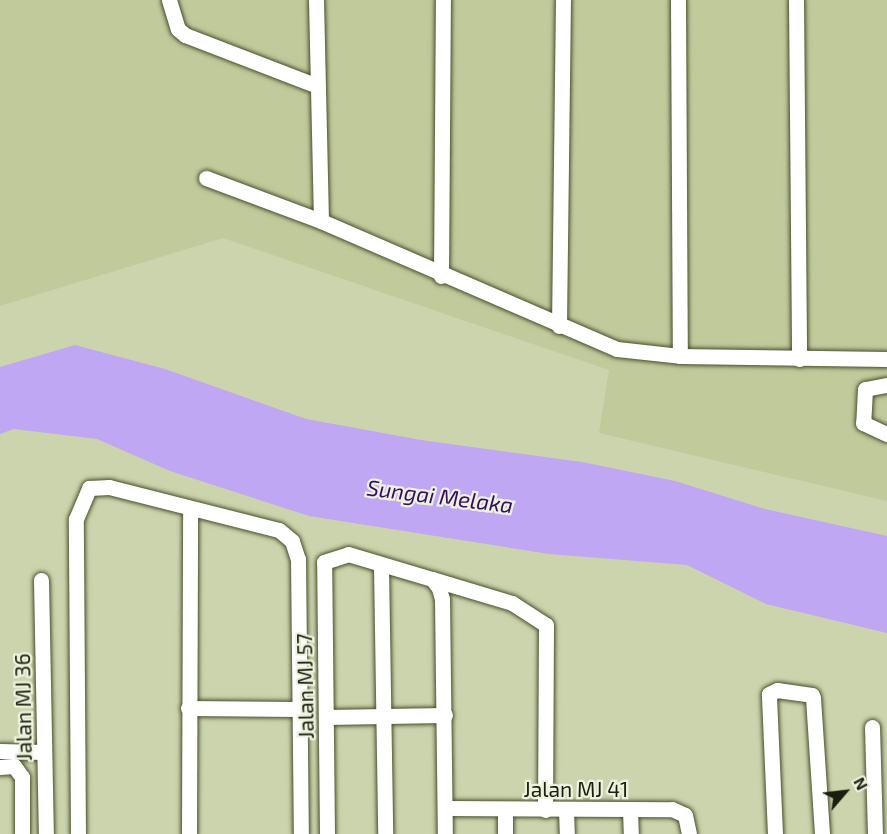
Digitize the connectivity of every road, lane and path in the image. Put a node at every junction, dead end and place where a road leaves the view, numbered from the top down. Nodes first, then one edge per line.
1 (169, 0) edge
2 (316, 0) edge
3 (443, 0) edge
4 (563, 0) edge
5 (678, 0) edge
6 (796, 0) edge
7 (317, 86) junction
8 (206, 178) dead end
9 (321, 221) junction
10 (441, 276) junction
11 (559, 326) junction
12 (680, 356) junction
13 (799, 359) junction
14 (887, 359) edge
15 (886, 385) edge
16 (887, 434) edge
17 (189, 510) junction
18 (381, 565) junction
19 (432, 579) junction
20 (41, 580) dead end
21 (188, 708) junction
22 (297, 709) junction
23 (383, 716) junction
24 (445, 716) junction
25 (326, 717) junction
26 (872, 727) dead end
27 (0, 751) edge
28 (44, 752) junction
29 (0, 767) edge
30 (445, 808) junction
31 (505, 810) junction
32 (545, 810) junction
33 (566, 810) junction
34 (630, 810) junction
35 (22, 834) edge
36 (46, 834) edge
37 (78, 834) edge
38 (189, 834) edge
39 (301, 834) edge
40 (327, 834) edge
41 (385, 834) edge
42 (445, 834) edge
43 (505, 834) edge
44 (567, 834) edge
45 (631, 834) edge
46 (689, 834) edge
47 (775, 834) edge
48 (822, 834) edge
49 (875, 834) edge

1 - 7 street
2 - 7 street
3 - 10 street
4 - 11 street
5 - 12 street
6 - 13 street
7 - 9 street
8 - 9 street
9 - 10 street
10 - 11 street
11 - 12 street
12 - 13 street
13 - 14 street
15 - 16 street
17 - 21 street
17 - 22 street
17 - 37 street
18 - 19 street
18 - 23 street
18 - 25 street, Jalan MJ 57
19 - 24 street
19 - 32 street
20 - 28 street, Jalan MJ 36
21 - 22 street
21 - 38 street
22 - 39 street
23 - 24 street
23 - 25 street
23 - 41 street
24 - 30 street
25 - 40 street, Jalan MJ 57
26 - 49 street
27 - 28 street
28 - 36 street, Jalan MJ 36
29 - 35 street
30 - 31 street, Jalan MJ 41
30 - 42 street
31 - 32 street, Jalan MJ 41
31 - 43 street
32 - 33 street, Jalan MJ 41
33 - 34 street, Jalan MJ 41
33 - 44 street
34 - 45 street
34 - 46 street, Jalan MJ 41
47 - 48 street

